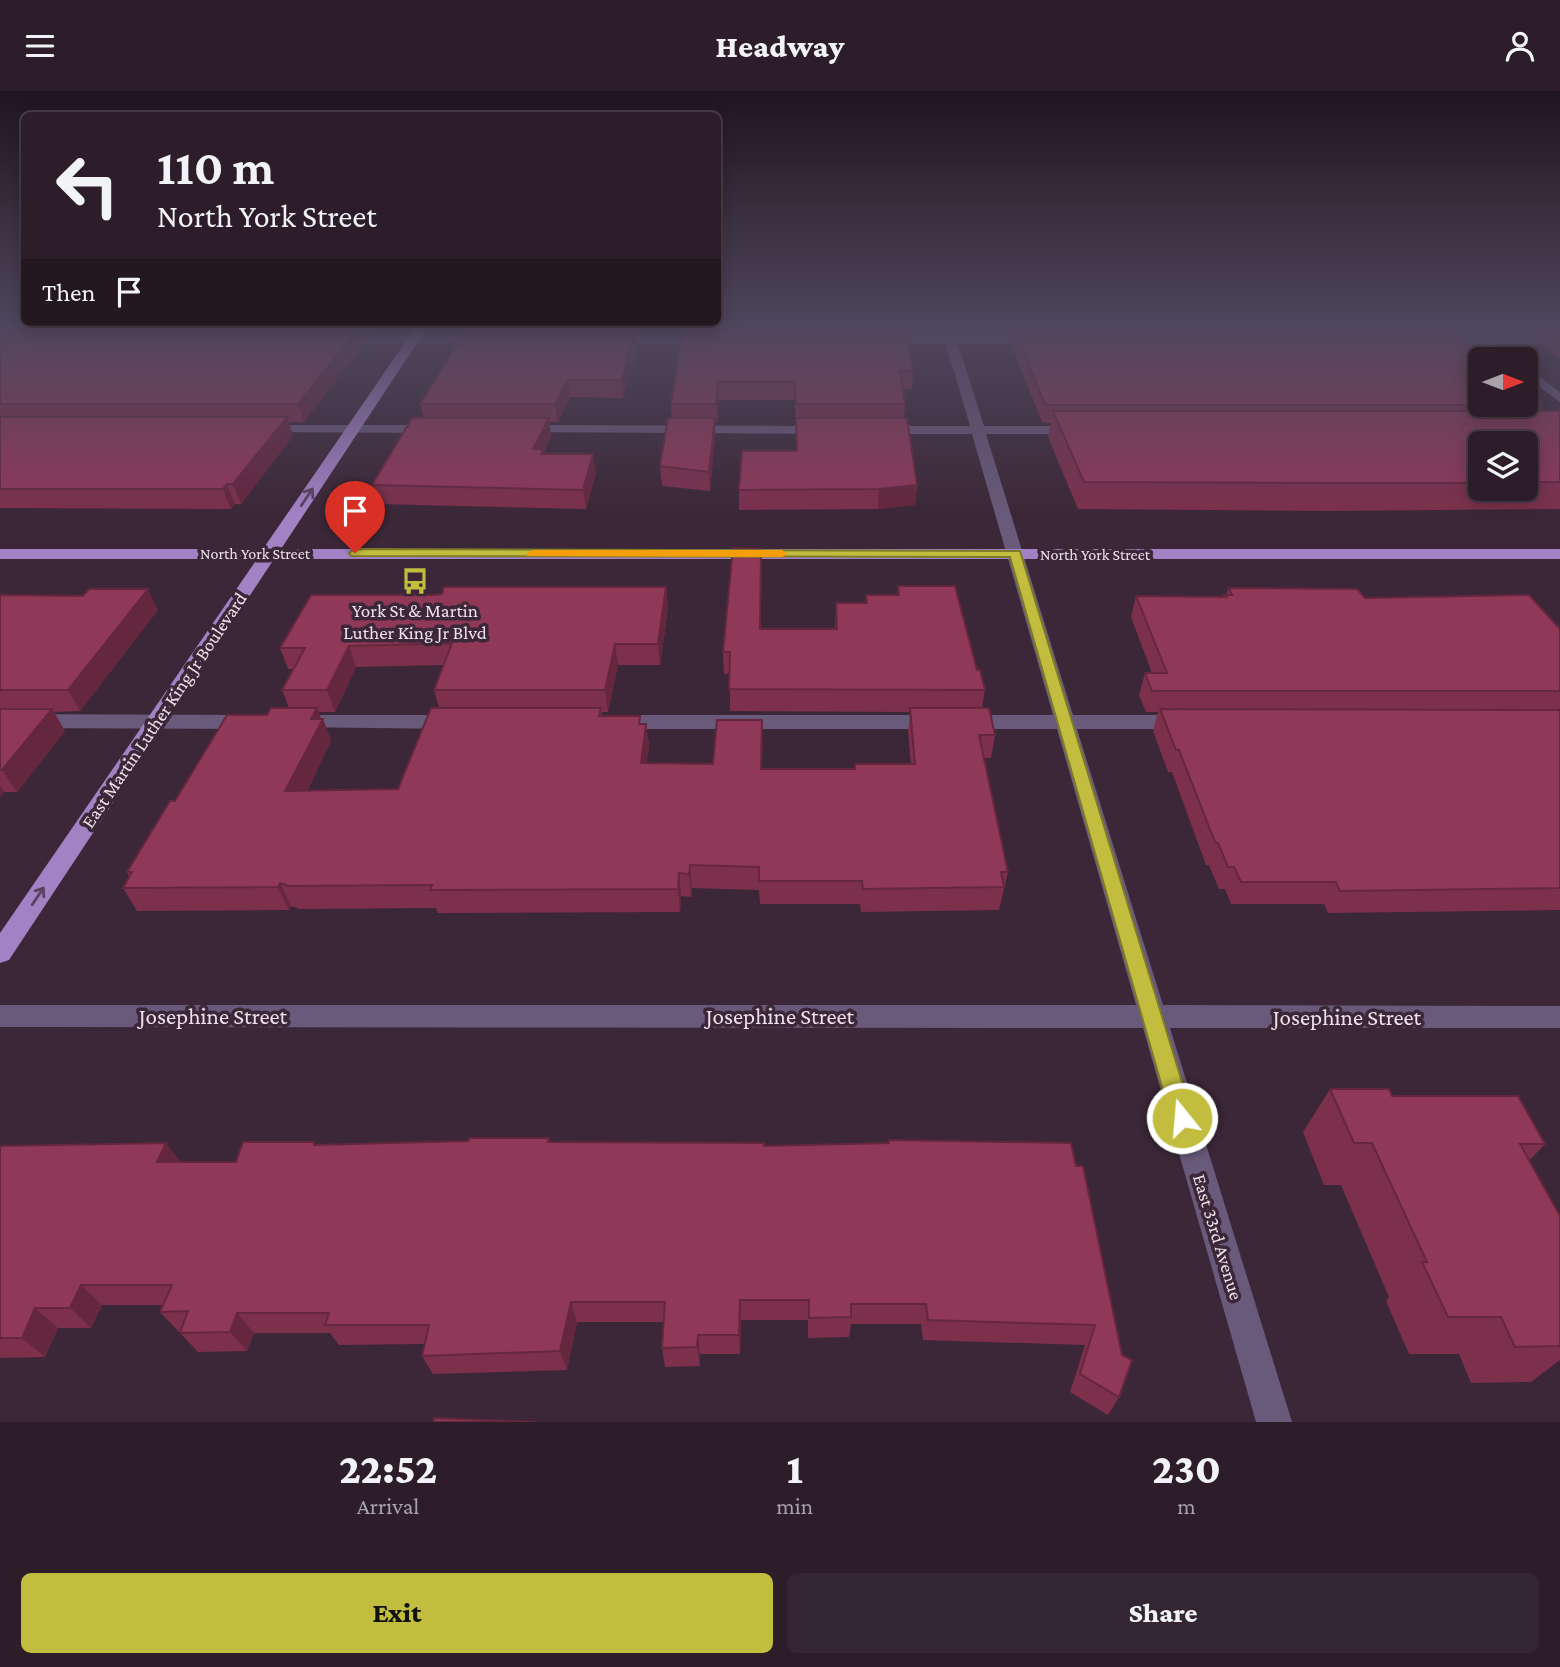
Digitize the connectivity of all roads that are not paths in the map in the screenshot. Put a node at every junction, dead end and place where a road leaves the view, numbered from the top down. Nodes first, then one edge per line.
1 (379, 390) edge
2 (967, 390) edge
3 (244, 429) edge
4 (353, 429) junction
5 (443, 429) edge
6 (512, 429) edge
7 (841, 430) edge
8 (869, 430) edge
9 (979, 430) junction
10 (1089, 430) edge
11 (269, 553) junction
12 (0, 554) edge
13 (1015, 554) junction
14 (1560, 554) edge
15 (0, 721) edge
16 (156, 721) junction
17 (467, 722) edge
18 (592, 722) edge
19 (1065, 722) junction
20 (1202, 722) edge
21 (0, 953) edge
22 (0, 1016) edge
23 (1152, 1016) junction
24 (1560, 1017) edge
25 (1274, 1422) edge

1 - 4 main road, East Martin Luther King Jr Boulevard
2 - 9 street, East 33rd Avenue
3 - 4 street
4 - 5 street
11 -> 4 main road, East Martin Luther King Jr Boulevard
6 - 7 street
8 - 9 street
9 - 10 street
9 - 13 street, East 33rd Avenue
11 - 12 main road, North York Street
11 - 13 main road, North York Street
11 - 16 main road, East Martin Luther King Jr Boulevard
13 - 14 main road, North York Street
13 - 19 street, East 33rd Avenue
15 - 16 street
16 - 17 street
21 -> 16 main road, East Martin Luther King Jr Boulevard
18 - 19 street
19 - 20 street
19 - 23 street, East 33rd Avenue
22 - 23 street, Josephine Street
23 - 24 street, Josephine Street
23 - 25 street, East 33rd Avenue

